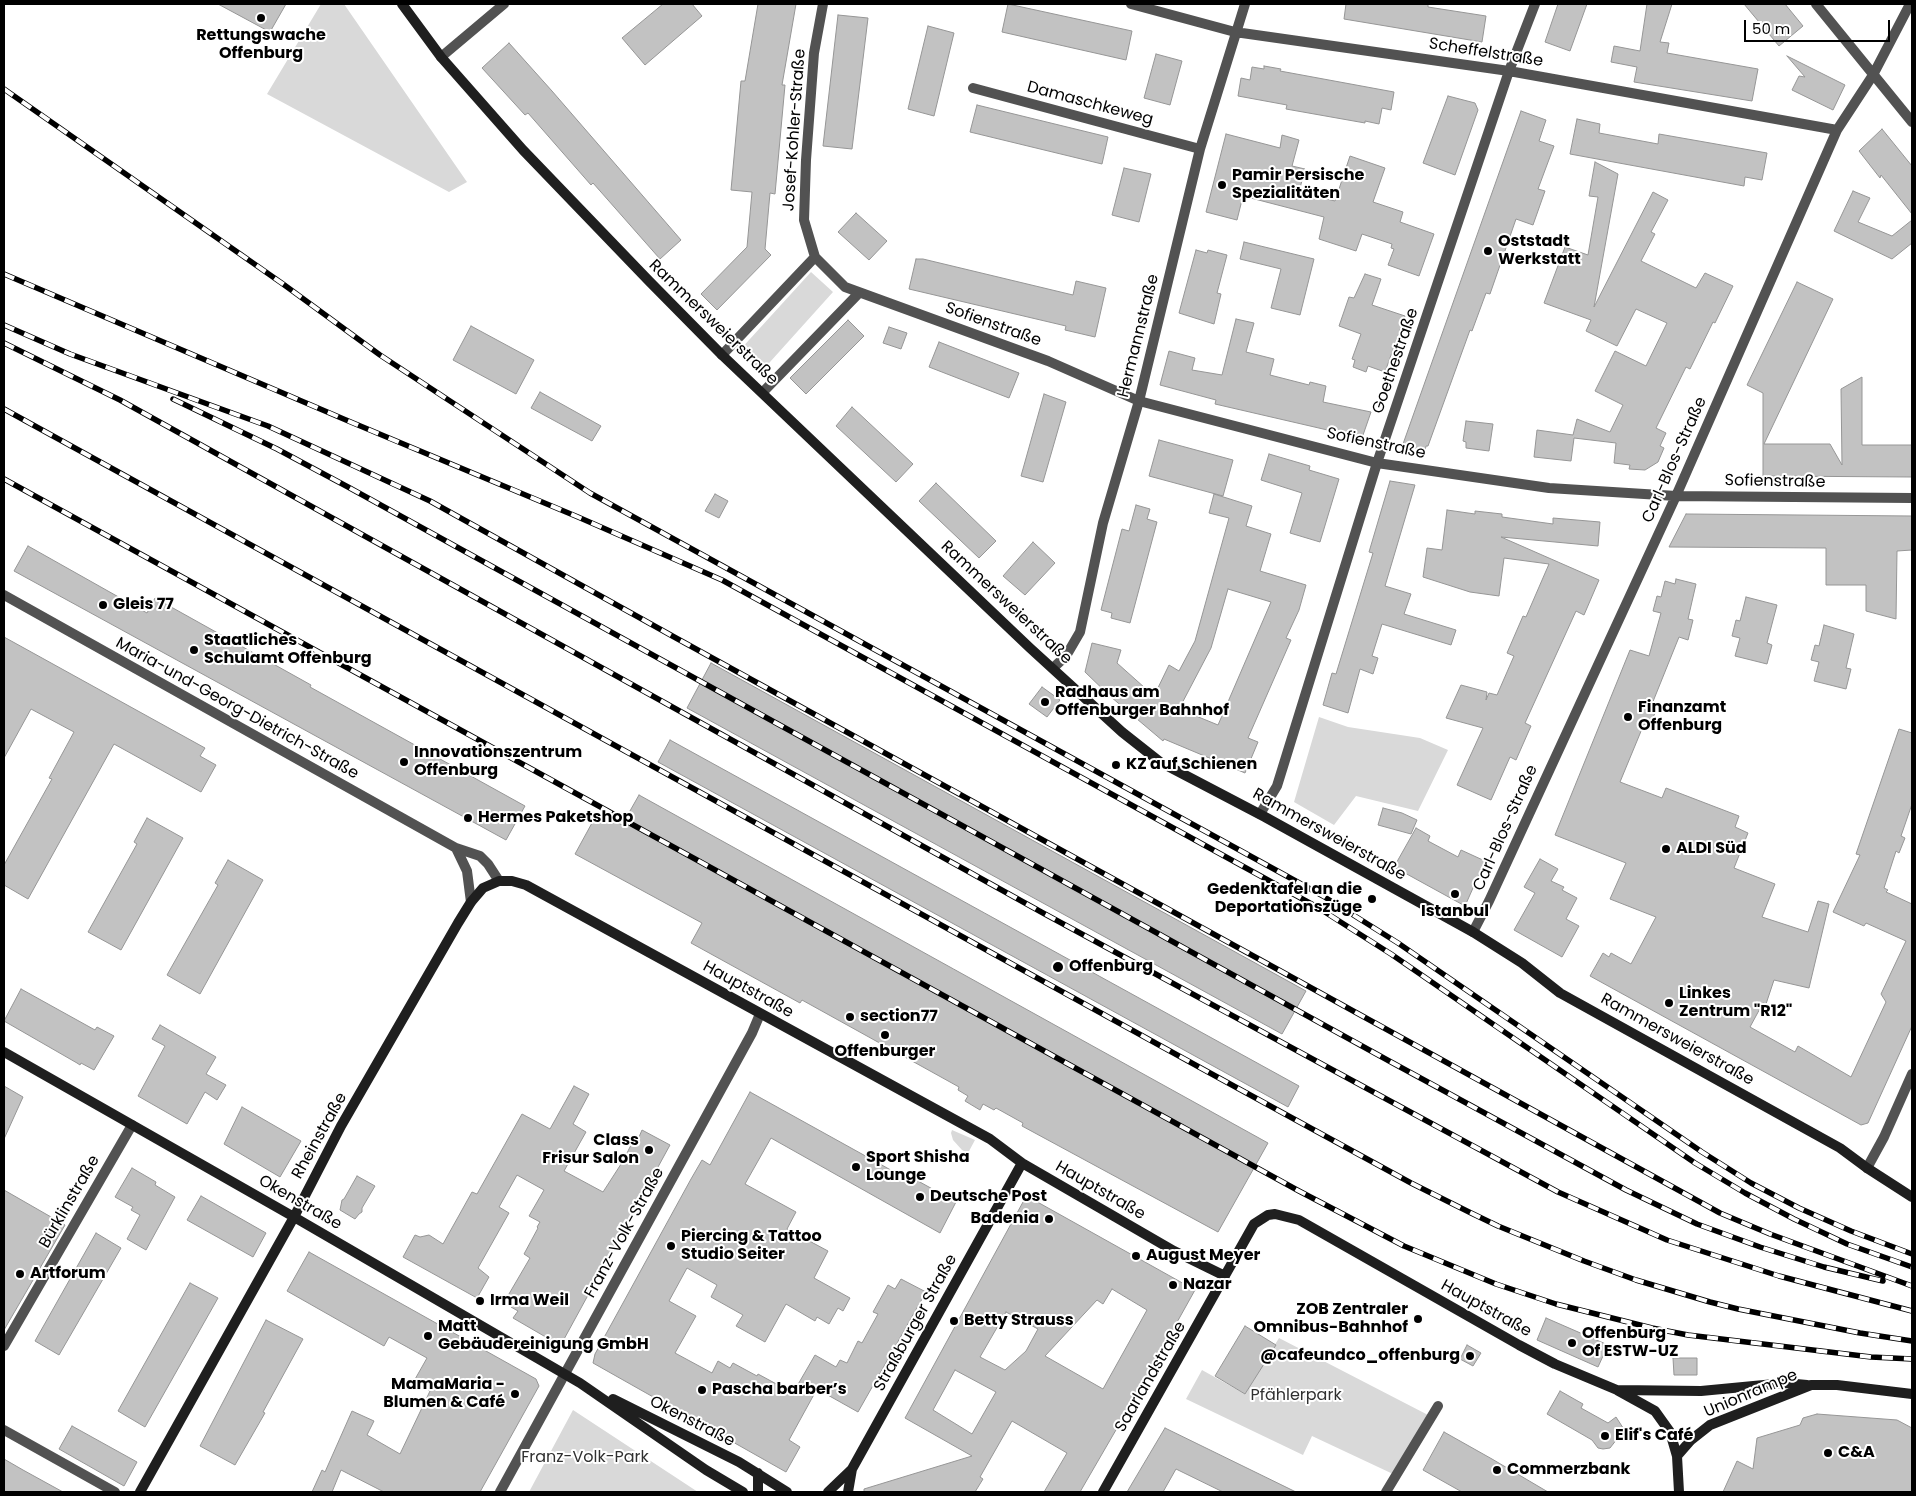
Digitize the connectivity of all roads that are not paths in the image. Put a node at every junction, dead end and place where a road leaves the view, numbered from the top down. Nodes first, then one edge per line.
1 (402, 4) edge
2 (504, 4) edge
3 (823, 4) edge
4 (1131, 4) edge
5 (1245, 4) edge
6 (1535, 4) edge
7 (1816, 4) edge
8 (1910, 4) edge
9 (1235, 32) junction
10 (441, 57) junction
11 (1509, 71) junction
12 (1873, 75) junction
13 (973, 88) dead end
14 (1912, 122) edge
15 (1837, 130) junction
16 (1200, 149) junction
17 (815, 257) junction
18 (859, 293) junction
19 (722, 355) junction
20 (763, 392) junction
21 (1139, 402) junction
22 (1377, 463) junction
23 (1676, 496) junction
24 (1912, 498) edge
25 (4, 595) edge
26 (1053, 668) junction
27 (1260, 814) junction
28 (456, 848) junction
29 (500, 881) junction
30 (471, 902) junction
31 (1473, 932) junction
32 (760, 1014) junction
33 (4, 1052) edge
34 (1912, 1074) edge
35 (132, 1124) junction
36 (1022, 1163) junction
37 (1867, 1168) junction
38 (1912, 1196) edge
39 (294, 1217) junction
40 (1225, 1276) junction
41 (4, 1346) edge
42 (565, 1374) junction
43 (580, 1383) junction
44 (1811, 1385) junction
45 (1617, 1390) junction
46 (1912, 1394) edge
47 (1438, 1406) dead end
48 (4, 1430) edge
49 (1677, 1456) junction
50 (852, 1469) junction
51 (758, 1473) junction
52 (115, 1492) edge
53 (140, 1492) edge
54 (500, 1492) edge
55 (743, 1492) edge
56 (758, 1492) edge
57 (787, 1492) edge
58 (828, 1492) edge
59 (848, 1492) edge
60 (1103, 1492) edge
61 (1386, 1492) edge
62 (1679, 1492) edge

1 - 10 street, Rammersweierstraße
2 - 10 street
3 - 17 street, Josef-Kohler-Straße
4 - 9 street, Scheffelstraße
5 - 9 street, Hermannstraße
6 - 11 street, Goethestraße
7 - 12 street
8 - 12 street, Carl-Blos-Straße
9 - 11 street, Scheffelstraße
9 - 16 street, Hermannstraße
10 - 19 street, Rammersweierstraße
11 - 15 street, Scheffelstraße
11 - 22 street, Goethestraße
12 - 14 street
12 - 15 street, Carl-Blos-Straße
13 - 16 street, Damaschkeweg
15 - 23 street, Carl-Blos-Straße
16 - 21 street, Hermannstraße
17 - 18 street, Sofienstraße
17 - 19 street
18 - 20 street
18 - 21 street, Sofienstraße
19 - 20 street, Rammersweierstraße
20 - 26 street, Rammersweierstraße
21 - 22 street, Sofienstraße
21 - 26 street, Hermannstraße
22 - 23 street, Sofienstraße
22 - 27 street, Goethestraße
23 - 24 street, Sofienstraße
23 - 31 street, Carl-Blos-Straße
25 - 28 street, Maria-und-Georg-Dietrich-Straße
26 - 27 street, Rammersweierstraße
27 - 31 street, Rammersweierstraße
28 - 29 street, Maria-und-Georg-Dietrich-Straße
28 - 30 street
29 - 30 street
29 - 32 street, Hauptstraße
30 - 39 street, Rheinstraße
31 - 37 street, Rammersweierstraße
32 - 36 street, Hauptstraße
32 - 42 street, Franz-Volk-Straße
33 - 35 street, Okenstraße
34 - 37 street
35 - 39 street, Okenstraße
35 - 41 street, Bürklinstraße
36 - 40 street, Hauptstraße
36 - 50 street, Straßburger Straße
37 - 38 street, Rammersweierstraße
39 - 42 street, Okenstraße
39 - 53 street, Rheinstraße
40 - 45 street, Hauptstraße
40 - 60 street, Saarlandstraße
42 - 43 street, Okenstraße
42 - 54 street, Franz-Volk-Straße
43 - 51 street, Okenstraße
43 - 55 street, Okenstraße
44 - 45 street
44 - 46 street, Unionrampe
44 - 49 street, Unionrampe
45 - 49 street, Hauptstraße
47 - 61 street
48 - 52 street
49 - 62 street
50 - 58 street, Straßburger Straße
50 - 59 street
51 - 56 street
51 - 57 street, Okenstraße

